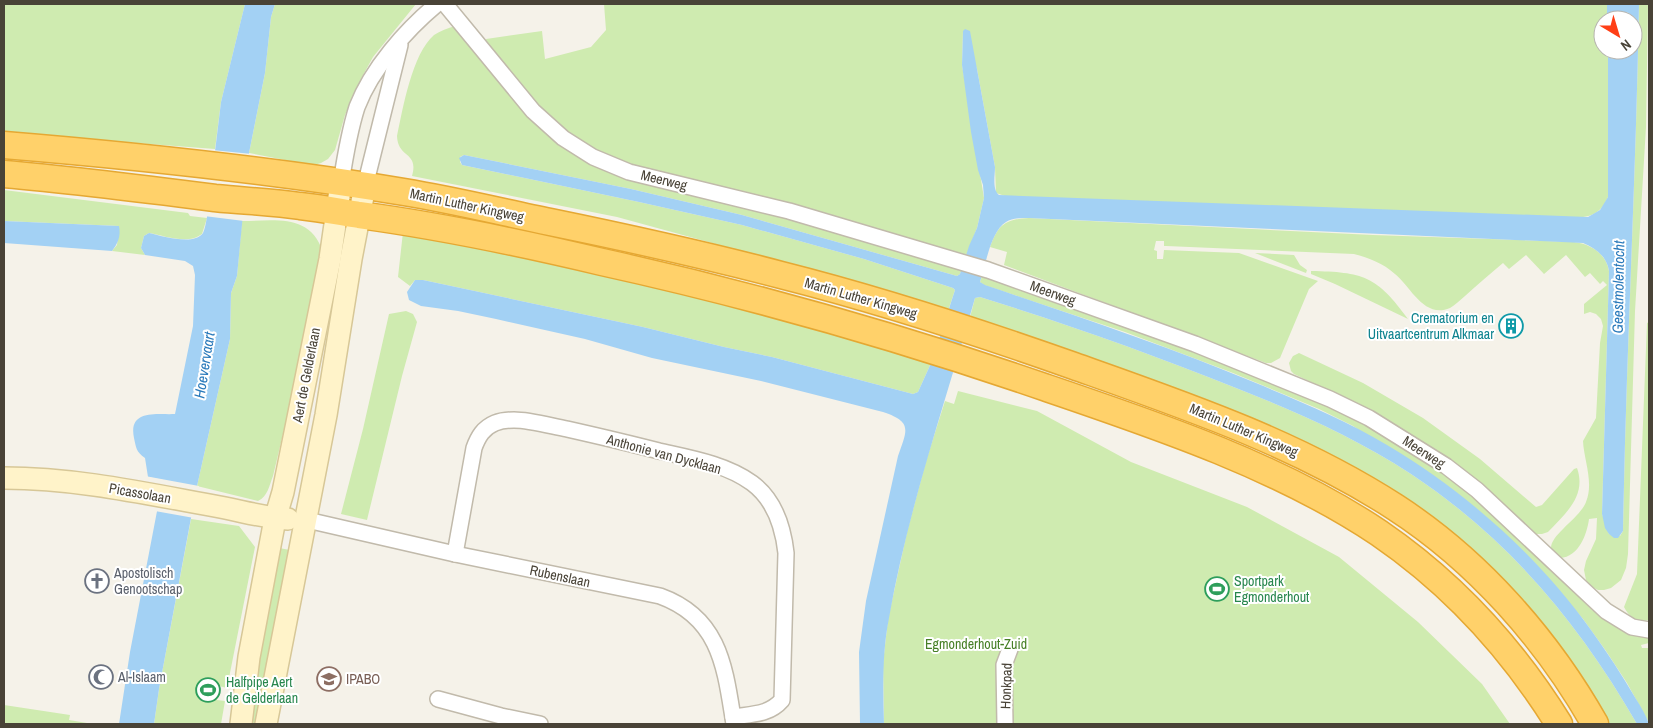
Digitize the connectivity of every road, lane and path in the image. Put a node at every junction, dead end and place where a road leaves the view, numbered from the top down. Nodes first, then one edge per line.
1 (437, 4) edge
2 (445, 4) edge
3 (402, 39) junction
4 (4, 145) edge
5 (4, 174) edge
6 (353, 184) junction
7 (348, 213) junction
8 (4, 478) edge
9 (275, 519) junction
10 (307, 520) junction
11 (455, 554) junction
12 (1649, 630) edge
13 (1010, 649) dead end
14 (438, 699) dead end
15 (502, 720) edge
16 (733, 721) edge
17 (241, 724) edge
18 (266, 724) edge
19 (540, 724) edge
20 (1004, 724) edge
21 (1559, 724) edge
22 (1595, 724) edge

1 - 3 street, Aert de Gelderlaan
2 - 12 street, Meerweg
3 - 6 street, Aert de Gelderlaan
3 - 6 street, Aert de Gelderlaan
4 - 6 highway, Martin Luther Kingweg
5 - 7 highway, Martin Luther Kingweg
6 - 7 street, Aert de Gelderlaan
6 - 22 highway, Martin Luther Kingweg
7 - 9 street, Aert de Gelderlaan
7 - 10 street, Aert de Gelderlaan
7 - 21 highway, Martin Luther Kingweg
8 - 9 street, Picassolaan
9 - 10 street, Picassolaan
9 - 17 street, Aert de Gelderlaan
10 - 11 street, Rubenslaan
10 - 18 street, Aert de Gelderlaan
11 - 16 street, Rubenslaan
11 - 16 street, Anthonie van Dycklaan
13 - 20 street, Honkpad
14 - 15 street
15 - 19 street

